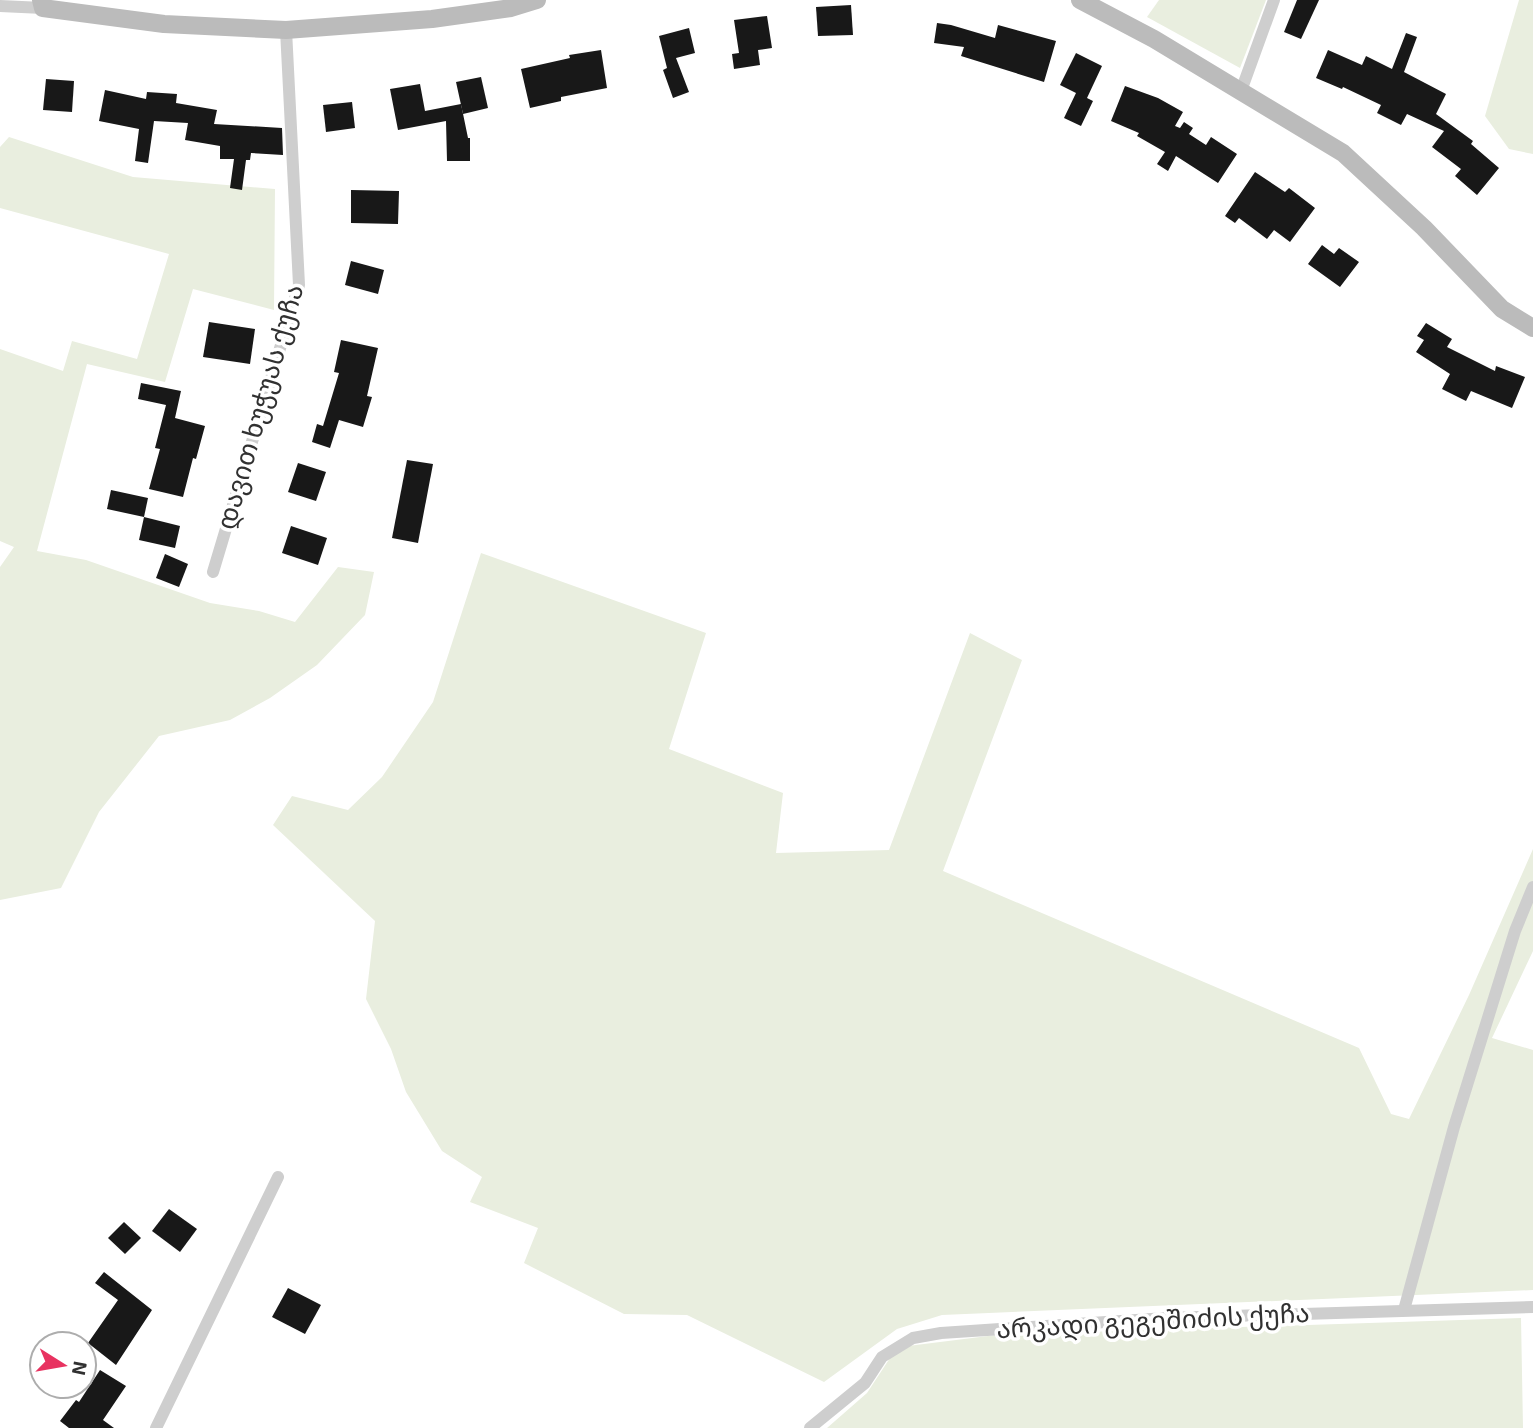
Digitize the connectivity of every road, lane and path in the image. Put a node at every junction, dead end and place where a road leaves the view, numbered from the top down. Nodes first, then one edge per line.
1 (537, 0) edge
2 (1080, 0) edge
3 (1274, 0) edge
4 (42, 4) edge
5 (0, 6) edge
6 (286, 30) junction
7 (1241, 91) junction
8 (1533, 328) edge
9 (213, 572) dead end
10 (1533, 887) edge
11 (278, 1177) dead end
12 (1533, 1307) edge
13 (1404, 1310) junction
14 (156, 1428) edge
15 (810, 1428) edge

1 - 6 street
2 - 7 street
3 - 7 street
4 - 5 street
4 - 6 street
6 - 9 street, დავით ხუჭუას ქუჩა
7 - 8 street
10 - 13 street
11 - 14 street
12 - 13 street, არკადი გეგეშიძის ქუჩა
13 - 15 street, არკადი გეგეშიძის ქუჩა

